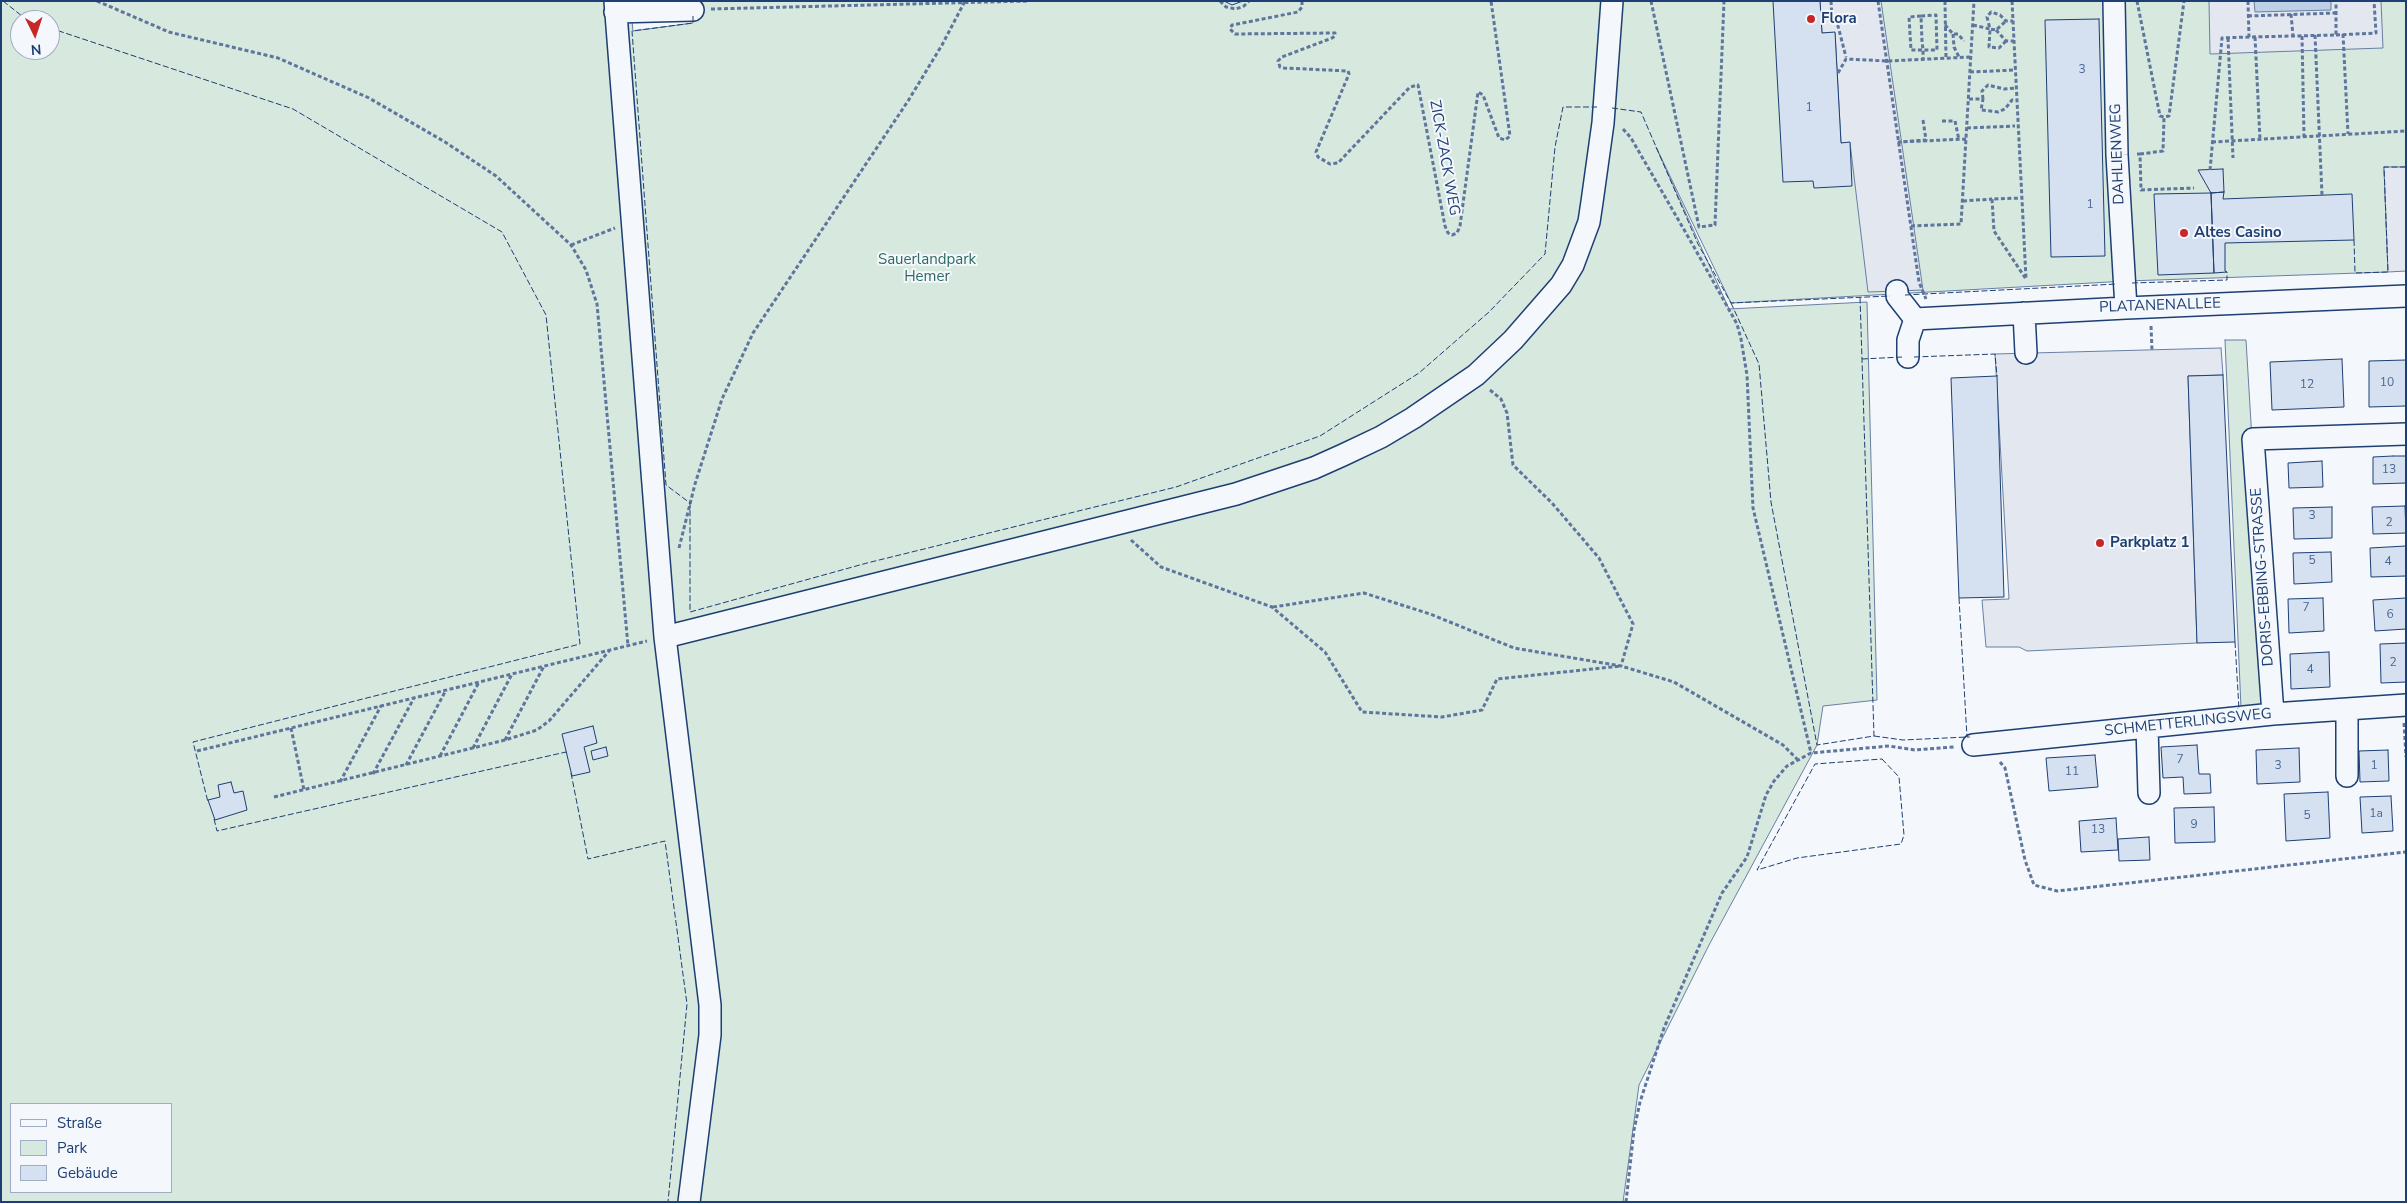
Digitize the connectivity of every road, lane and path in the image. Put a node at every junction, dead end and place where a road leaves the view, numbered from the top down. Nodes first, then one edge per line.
1 (97, 1) edge
2 (1028, 1) edge
3 (1220, 1) edge
4 (1249, 1) edge
5 (1302, 1) edge
6 (1491, 1) edge
7 (1612, 1) edge
8 (1650, 1) edge
9 (1724, 1) edge
10 (1831, 1) edge
11 (1878, 1) edge
12 (1945, 1) edge
13 (1974, 1) edge
14 (2012, 1) edge
15 (2114, 1) edge
16 (2137, 1) edge
17 (2184, 1) edge
18 (2248, 1) edge
19 (2336, 1) edge
20 (2374, 1) edge
21 (964, 3) edge
22 (615, 7) edge
23 (693, 10) joint
24 (2336, 13) junction
25 (2291, 14) junction
26 (1921, 16) junction
27 (2248, 16) junction
28 (1832, 19) junction
29 (1822, 20) dead end
30 (2006, 21) junction
31 (2013, 21) junction
32 (1945, 25) junction
33 (1973, 25) junction
34 (1990, 30) junction
35 (1996, 30) junction
36 (1945, 33) junction
37 (1936, 34) junction
38 (1953, 34) junction
39 (2336, 34) junction
40 (2343, 34) junction
41 (2315, 35) junction
42 (2293, 36) junction
43 (2302, 36) junction
44 (2250, 37) junction
45 (2255, 37) junction
46 (2228, 38) junction
47 (1964, 41) dead end
48 (2006, 41) junction
49 (2014, 41) junction
50 (1923, 50) junction
51 (1846, 57) dead end
52 (1959, 57) junction
53 (1971, 57) junction
54 (1923, 58) junction
55 (1946, 58) junction
56 (1887, 61) junction
57 (2015, 70) junction
58 (1970, 72) junction
59 (1838, 73) dead end
60 (2016, 88) junction
61 (1969, 99) junction
62 (1983, 99) junction
63 (2017, 100) junction
64 (2164, 116) junction
65 (1923, 120) dead end
66 (1942, 121) dead end
67 (2015, 126) dead end
68 (1967, 128) junction
69 (2406, 131) edge
70 (2348, 134) junction
71 (2304, 137) junction
72 (2318, 137) junction
73 (1631, 138) dead end
74 (1966, 139) junction
75 (1926, 140) junction
76 (1959, 140) junction
77 (2260, 140) junction
78 (1899, 142) junction
79 (2212, 142) junction
80 (2232, 142) junction
81 (2140, 154) junction
82 (2117, 155) junction
83 (2233, 158) dead end
84 (2210, 170) dead end
85 (2194, 188) dead end
86 (2322, 195) dead end
87 (2022, 198) junction
88 (1992, 200) junction
89 (1964, 201) junction
90 (633, 226) junction
91 (1911, 226) junction
92 (571, 245) junction
93 (1897, 290) dead end
94 (2406, 296) edge
95 (2126, 308) junction
96 (2024, 313) junction
97 (1924, 319) junction
98 (2026, 353) dead end
99 (1908, 357) dead end
100 (1476, 374) junction
101 (2406, 434) edge
102 (690, 503) dead end
103 (1118, 523) junction
104 (1272, 607) junction
105 (665, 637) junction
106 (628, 646) junction
107 (609, 650) junction
108 (544, 666) junction
109 (1621, 666) junction
110 (512, 674) junction
111 (480, 682) junction
112 (447, 690) junction
113 (415, 698) junction
114 (2404, 705) edge
115 (382, 706) junction
116 (2347, 709) junction
117 (2273, 714) junction
118 (2147, 727) junction
119 (291, 728) junction
120 (505, 740) junction
121 (1973, 745) junction
122 (472, 748) junction
123 (197, 750) dead end
124 (1811, 753) junction
125 (439, 757) junction
126 (2406, 758) edge
127 (1797, 759) junction
128 (406, 765) junction
129 (374, 774) junction
130 (2347, 776) dead end
131 (340, 782) junction
132 (304, 790) junction
133 (2149, 793) dead end
134 (274, 798) dead end
135 (2406, 852) edge
136 (689, 1202) edge
137 (1626, 1202) edge

1 - 92 path
2 - 21 path
3 - 4 path
5 - 6 path, ZICK-ZACK WEG
7 - 100 street
8 - 9 path
10 - 28 path
11 - 56 path
12 - 32 path
13 - 33 path
14 - 31 path
15 - 82 street, DAHLIENWEG
16 - 64 path
17 - 64 path
18 - 27 path
19 - 24 path
20 - 40 path
21 - 23 path
21 - 102 path
22 - 23 street
22 - 90 street
24 - 25 path
24 - 39 path
25 - 27 path
25 - 42 path
26 - 37 path
26 - 50 path
26 - 50 path
27 - 44 path
28 - 29 path
28 - 51 path
30 - 31 path
30 - 34 path
30 - 35 path
31 - 49 path
32 - 36 path
32 - 38 path
33 - 34 path
33 - 53 path
34 - 35 path
34 - 48 path
35 - 48 path
36 - 37 path
36 - 55 path
37 - 50 path
38 - 47 path
38 - 52 path
39 - 40 path
39 - 41 path
40 - 70 path
41 - 43 path
41 - 72 path
42 - 43 path
42 - 45 path
43 - 71 path
44 - 45 path
44 - 46 path
45 - 77 path
46 - 79 path
46 - 80 path
48 - 49 path
49 - 57 path
50 - 54 path
52 - 53 path
52 - 55 path
53 - 58 path
54 - 55 path
54 - 56 path
56 - 59 path
56 - 78 path
57 - 58 path
57 - 60 path
58 - 61 path
60 - 62 path
60 - 63 path
61 - 62 path
61 - 68 path
62 - 63 path
63 - 87 path
64 - 81 path
65 - 75 path
66 - 76 path
67 - 68 path
68 - 74 path
69 - 70 path
70 - 72 path
71 - 72 path
71 - 77 path
72 - 86 path
73 - 124 path
74 - 76 path
74 - 89 path
75 - 76 path
75 - 78 path
77 - 80 path
78 - 91 path
79 - 80 path
79 - 84 path
80 - 83 path
81 - 82 path
81 - 85 path
82 - 95 street, DAHLIENWEG
87 - 88 path
87 - 88 path
88 - 89 path
89 - 91 path
90 - 92 path
90 - 105 street
91 - 97 path
92 - 106 path
93 - 97 street
94 - 95 street, PLATANENALLEE
95 - 96 street, PLATANENALLEE
96 - 97 street, PLATANENALLEE
96 - 98 street
97 - 99 street
100 - 103 street
100 - 109 path
101 - 117 street, DORIS-EBBING-STRASSE
103 - 104 path
103 - 105 street
104 - 109 path
104 - 109 path
105 - 106 path
105 - 136 street
106 - 107 path
107 - 108 path
107 - 120 path
108 - 110 path
108 - 120 path
109 - 127 path
110 - 111 path
110 - 122 path
111 - 112 path
111 - 125 path
112 - 113 path
112 - 128 path
113 - 115 path
113 - 129 path
114 - 116 street, SCHMETTERLINGSWEG
114 - 126 path
115 - 119 path
115 - 131 path
116 - 117 street, SCHMETTERLINGSWEG
116 - 130 street
117 - 118 street, SCHMETTERLINGSWEG
118 - 121 street, SCHMETTERLINGSWEG
118 - 133 street
119 - 123 path
119 - 132 path
120 - 122 path
121 - 124 path
121 - 135 path
122 - 125 path
124 - 127 path
125 - 128 path
127 - 137 path
128 - 129 path
129 - 131 path
131 - 132 path
132 - 134 path

